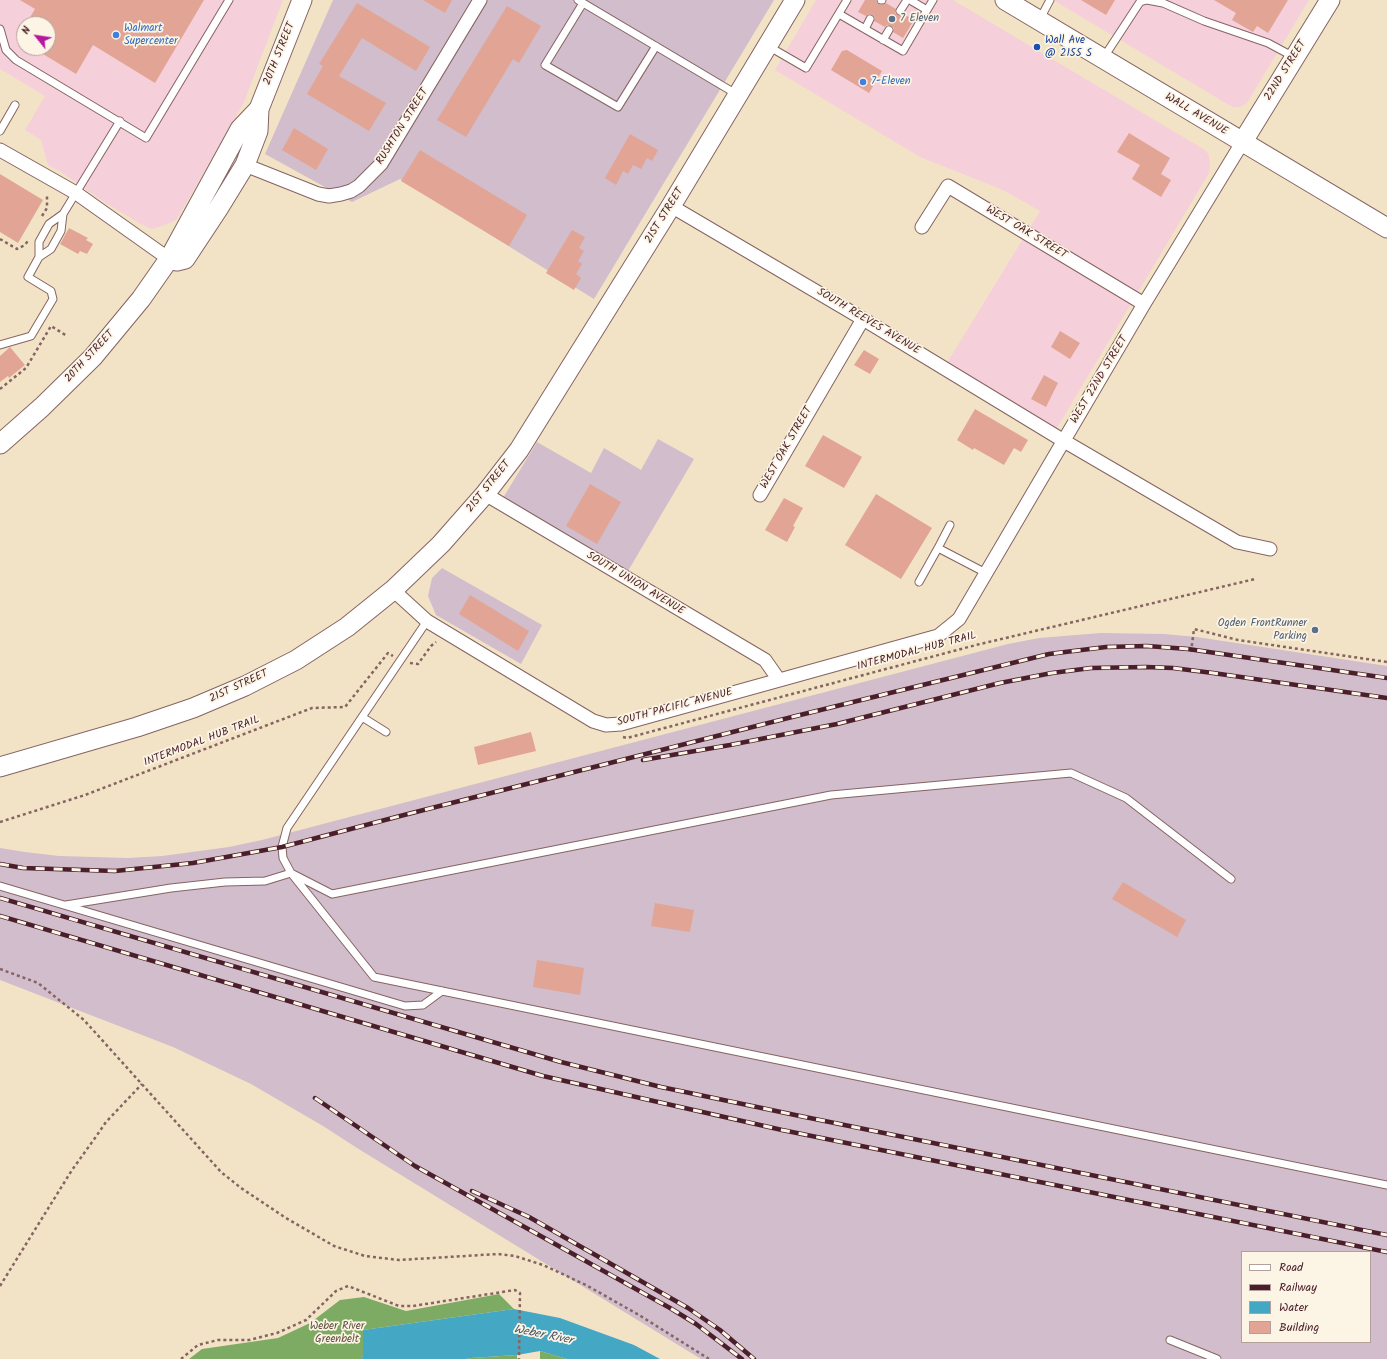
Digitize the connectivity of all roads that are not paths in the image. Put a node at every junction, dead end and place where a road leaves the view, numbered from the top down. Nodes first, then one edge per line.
1 (229, 0) edge
2 (302, 0) edge
3 (480, 0) edge
4 (795, 0) edge
5 (847, 0) edge
6 (907, 0) edge
7 (910, 0) edge
8 (934, 0) edge
9 (1005, 0) edge
10 (1050, 0) edge
11 (1330, 0) edge
12 (580, 2) edge
13 (927, 10) junction
14 (900, 12) dead end
15 (839, 14) junction
16 (870, 19) dead end
17 (1039, 20) junction
18 (0, 29) edge
19 (865, 29) junction
20 (889, 30) dead end
21 (883, 40) junction
22 (656, 46) junction
23 (767, 46) junction
24 (1295, 57) junction
25 (1103, 59) junction
26 (738, 95) junction
27 (15, 105) dead end
28 (259, 109) junction
29 (120, 121) junction
30 (0, 131) edge
31 (1242, 143) junction
32 (0, 150) edge
33 (244, 165) junction
34 (76, 193) junction
35 (672, 206) junction
36 (63, 214) junction
37 (922, 226) dead end
38 (1387, 228) edge
39 (39, 257) junction
40 (169, 259) junction
41 (1144, 304) junction
42 (863, 319) junction
43 (0, 345) edge
44 (1064, 440) junction
45 (0, 444) edge
46 (485, 494) junction
47 (760, 495) dead end
48 (950, 525) dead end
49 (938, 548) junction
50 (1270, 549) dead end
51 (986, 573) junction
52 (919, 582) dead end
53 (393, 590) junction
54 (959, 619) joint
55 (427, 621) junction
56 (779, 680) junction
57 (362, 717) junction
58 (386, 732) dead end
59 (0, 767) edge
60 (291, 873) junction
61 (1231, 879) dead end
62 (0, 886) edge
63 (66, 905) junction
64 (442, 991) junction
65 (1387, 1185) edge
66 (1170, 1340) dead end
67 (1217, 1359) edge

1 - 29 lane
2 - 28 main road, 20TH STREET
3 - 33 street, RUSHTON STREET
4 - 23 main road, 21ST STREET
5 - 15 lane
6 - 14 lane
7 - 13 lane
8 - 13 lane
9 - 17 main road, WALL AVENUE
10 - 17 lane
11 - 24 main road, 22ND STREET
12 - 22 lane
12 - 22 lane
13 - 21 lane
15 - 19 lane
15 - 23 lane
16 - 19 lane
17 - 25 main road, WALL AVENUE
18 - 29 lane
19 - 21 lane
20 - 21 lane
22 - 26 lane
23 - 26 main road, 21ST STREET
24 - 25 lane
24 - 31 main road, 22ND STREET
25 - 31 main road, WALL AVENUE
26 - 35 main road, 21ST STREET
27 - 30 lane
28 - 33 main road, 20TH STREET
28 - 40 main road, 20TH STREET
29 - 34 lane
31 - 38 main road, WALL AVENUE
31 - 41 street, WEST 22ND STREET
32 - 34 street
33 - 40 main road, 20TH STREET
34 - 36 lane
34 - 40 street
35 - 42 street, SOUTH REEVES AVENUE
35 - 46 main road, 21ST STREET
36 - 39 lane
36 - 39 lane
37 - 41 street, WEST OAK STREET
39 - 43 lane
40 - 45 main road, 20TH STREET
41 - 44 street, WEST 22ND STREET
42 - 44 street, SOUTH REEVES AVENUE
42 - 47 street, WEST OAK STREET
44 - 50 street, SOUTH REEVES AVENUE
44 - 51 street, WEST 22ND STREET
46 - 53 main road, 21ST STREET
46 - 56 street, SOUTH UNION AVENUE
48 - 49 lane
49 - 51 lane
49 - 52 lane
51 - 54 street, WEST 22ND STREET
53 - 55 street, SOUTH PACIFIC AVENUE
53 - 59 main road, 21ST STREET
54 - 56 street, SOUTH PACIFIC AVENUE
55 - 56 street, SOUTH PACIFIC AVENUE
55 - 57 lane
57 - 58 lane
57 - 60 lane
60 - 61 lane
60 - 63 lane
60 - 64 lane
62 - 63 lane
63 - 64 lane
64 - 65 lane
66 - 67 lane

